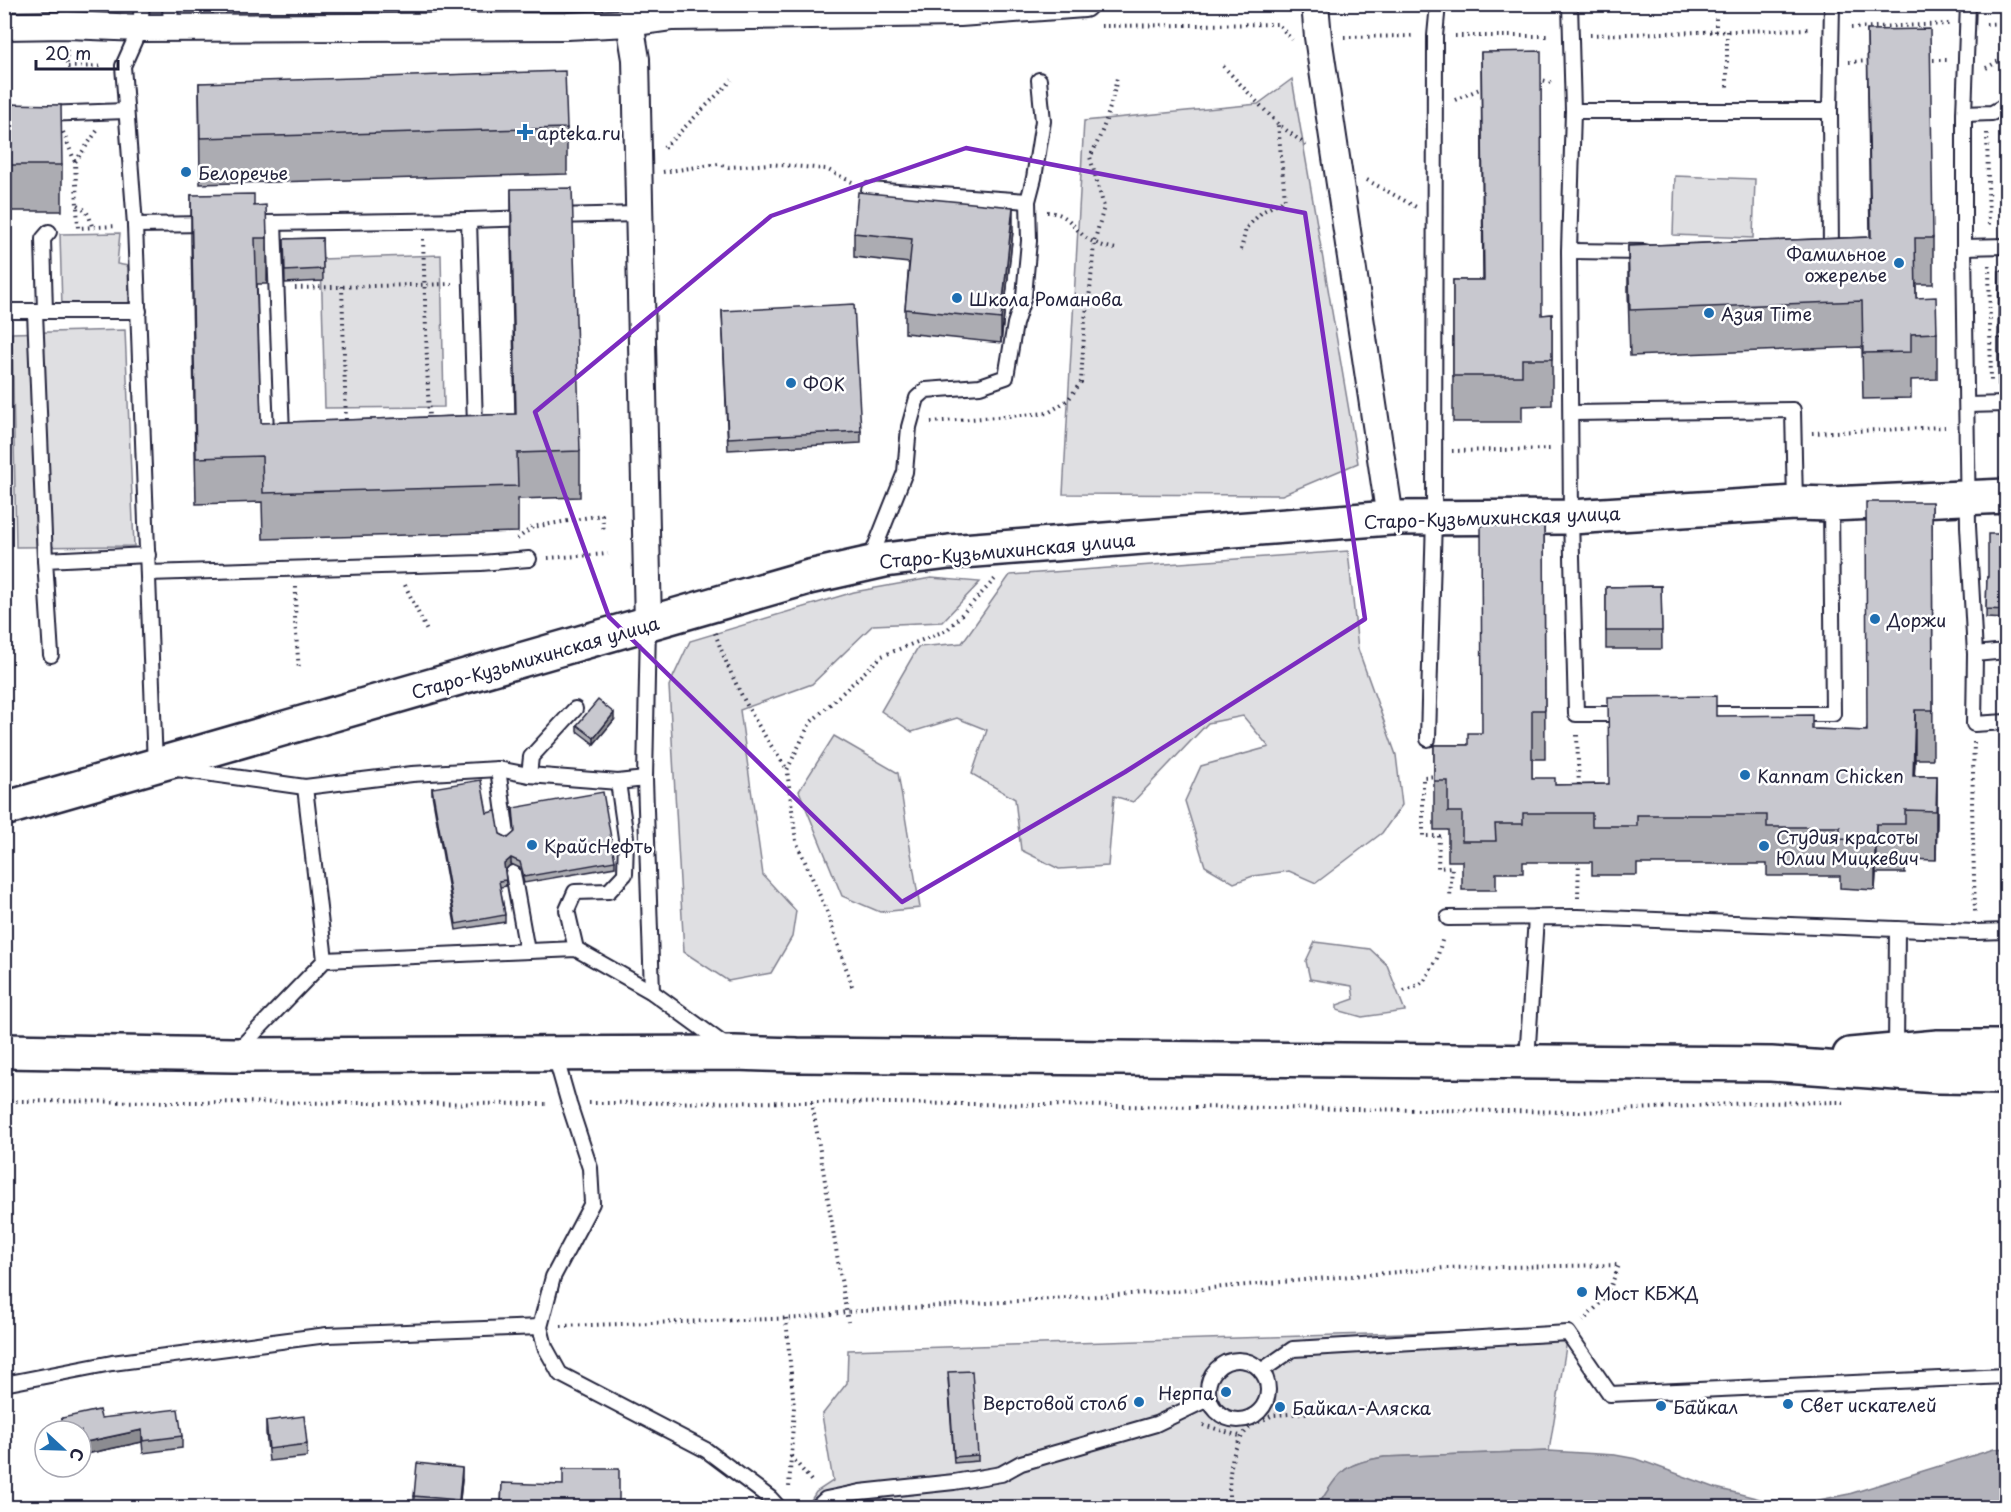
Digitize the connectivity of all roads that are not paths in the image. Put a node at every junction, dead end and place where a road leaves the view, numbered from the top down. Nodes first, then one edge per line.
1 (1084, 4) edge
2 (1315, 4) edge
3 (1438, 4) edge
4 (1570, 4) edge
5 (1832, 4) edge
6 (1968, 4) edge
7 (629, 14) edge
8 (141, 16) edge
9 (170, 16) edge
10 (4, 26) edge
11 (1040, 80) dead end
12 (2007, 105) edge
13 (126, 111) junction
14 (1573, 111) junction
15 (1830, 111) junction
16 (26, 114) edge
17 (1964, 114) junction
18 (869, 190) road end
19 (1028, 206) junction
20 (638, 214) junction
21 (469, 220) junction
22 (274, 222) junction
23 (252, 223) edge
24 (218, 224) edge
25 (135, 225) junction
26 (49, 232) dead end
27 (2007, 246) edge
28 (1964, 247) junction
29 (1569, 251) junction
30 (1664, 252) edge
31 (1819, 253) edge
32 (4, 311) edge
33 (40, 311) junction
34 (139, 311) junction
35 (2007, 404) edge
36 (1967, 405) junction
37 (1572, 413) junction
38 (429, 428) edge
39 (346, 431) edge
40 (2007, 496) edge
41 (1968, 497) junction
42 (1795, 503) junction
43 (1831, 504) junction
44 (1434, 517) junction
45 (1571, 517) junction
46 (1390, 518) junction
47 (147, 555) junction
48 (529, 559) dead end
49 (45, 560) junction
50 (868, 563) junction
51 (148, 573) junction
52 (648, 625) junction
53 (2007, 651) edge
54 (1975, 654) junction
55 (51, 656) dead end
56 (575, 709) dead end
57 (1636, 714) edge
58 (1684, 714) edge
59 (2007, 722) edge
60 (1428, 739) dead end
61 (155, 766) junction
62 (498, 769) junction
63 (529, 775) junction
64 (645, 779) junction
65 (618, 782) junction
66 (305, 786) junction
67 (4, 809) edge
68 (507, 835) edge
69 (513, 873) dead end
70 (1536, 917) junction
71 (1448, 918) road end
72 (1896, 929) junction
73 (2007, 931) edge
74 (576, 949) junction
75 (527, 951) junction
76 (325, 960) junction
77 (652, 992) junction
78 (2007, 1047) edge
79 (1896, 1050) junction
80 (4, 1051) edge
81 (735, 1053) junction
82 (233, 1055) junction
83 (555, 1055) junction
84 (1527, 1062) junction
85 (1771, 1064) junction
86 (2007, 1077) edge
87 (540, 1327) junction
88 (1261, 1371) junction
89 (2007, 1376) edge
90 (4, 1384) edge
91 (1208, 1399) junction
92 (821, 1503) edge
93 (779, 1508) edge

1 - 7 street
2 - 46 street
3 - 44 lane
4 - 14 lane
5 - 15 lane
6 - 17 lane
7 - 9 street
7 - 20 street
8 - 9 street
8 - 10 street
8 - 13 lane
11 - 19 lane
12 - 17 lane
13 - 16 lane
13 - 25 lane
14 - 15 lane
14 - 29 lane
15 - 31 lane
17 - 28 lane
18 - 19 lane
19 - 50 lane
20 - 21 lane
20 - 52 street
21 - 22 lane
21 - 38 lane
22 - 23 lane
22 - 39 lane
24 - 25 lane
25 - 34 lane
26 - 33 lane
27 - 28 lane
28 - 36 lane
29 - 30 lane
29 - 37 lane
32 - 33 lane
33 - 34 lane
33 - 49 lane
34 - 47 lane
35 - 36 lane
36 - 41 lane
37 - 42 lane
37 - 45 lane
40 - 41 main road, Старо-Кузьмихинская улица
41 - 43 main road, Старо-Кузьмихинская улица
41 - 54 lane
42 - 43 main road, Старо-Кузьмихинская улица
42 - 45 main road, Старо-Кузьмихинская улица
43 - 58 lane
44 - 45 main road, Старо-Кузьмихинская улица
44 - 46 main road, Старо-Кузьмихинская улица
44 - 60 lane
45 - 57 lane
46 - 50 main road, Старо-Кузьмихинская улица
47 - 49 lane
47 - 51 lane
48 - 51 lane
49 - 55 lane
50 - 52 main road, Старо-Кузьмихинская улица
51 - 61 lane
52 - 61 main road, Старо-Кузьмихинская улица
52 - 64 lane
53 - 54 lane
54 - 59 lane
56 - 63 lane
61 - 66 lane
61 - 67 main road, Старо-Кузьмихинская улица
62 - 63 lane
62 - 66 lane
62 - 68 lane
63 - 65 lane
64 - 65 lane
64 - 77 lane
65 - 74 lane
66 - 76 lane
69 - 75 lane
70 - 71 lane
70 - 72 lane
70 - 84 lane
72 - 73 lane
72 - 79 lane
74 - 75 lane
74 - 77 lane
75 - 76 lane
76 - 82 lane
77 - 81 lane
78 - 79 main road
79 - 85 main road
80 - 82 main road
81 - 83 main road
81 - 84 main road
82 - 83 main road
83 - 87 lane
84 - 85 main road
85 - 86 main road
87 - 90 lane
87 - 93 lane
88 - 89 lane
88 - 91 lane
88 - 91 lane
91 - 92 lane

